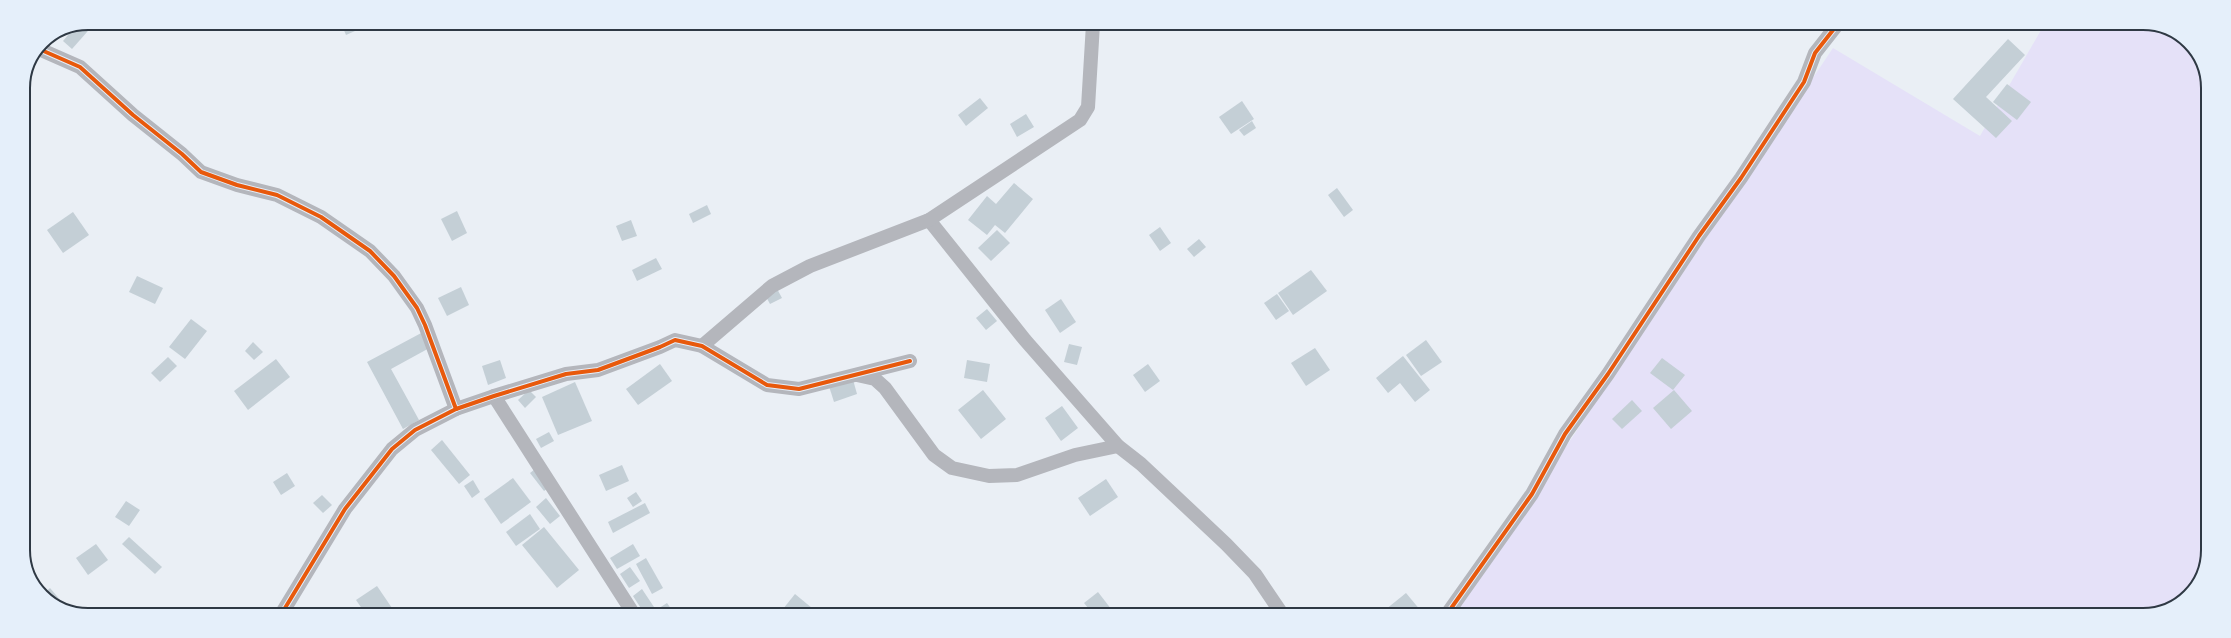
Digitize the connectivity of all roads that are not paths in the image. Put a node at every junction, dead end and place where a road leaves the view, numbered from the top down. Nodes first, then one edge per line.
1 (1092, 30) edge
2 (1833, 30) edge
3 (44, 51) edge
4 (929, 220) junction
5 (702, 346) junction
6 (910, 361) dead end
7 (852, 374) junction
8 (494, 396) junction
9 (456, 409) junction
10 (1118, 446) junction
11 (285, 608) edge
12 (629, 608) edge
13 (1278, 608) edge
14 (1451, 608) edge

1 - 4 street
2 - 14 street
3 - 9 street
4 - 5 street
4 - 10 street
5 - 7 street
5 - 8 street
6 - 7 street
7 - 10 street
8 - 9 street
8 - 12 street
9 - 11 street
10 - 13 street

